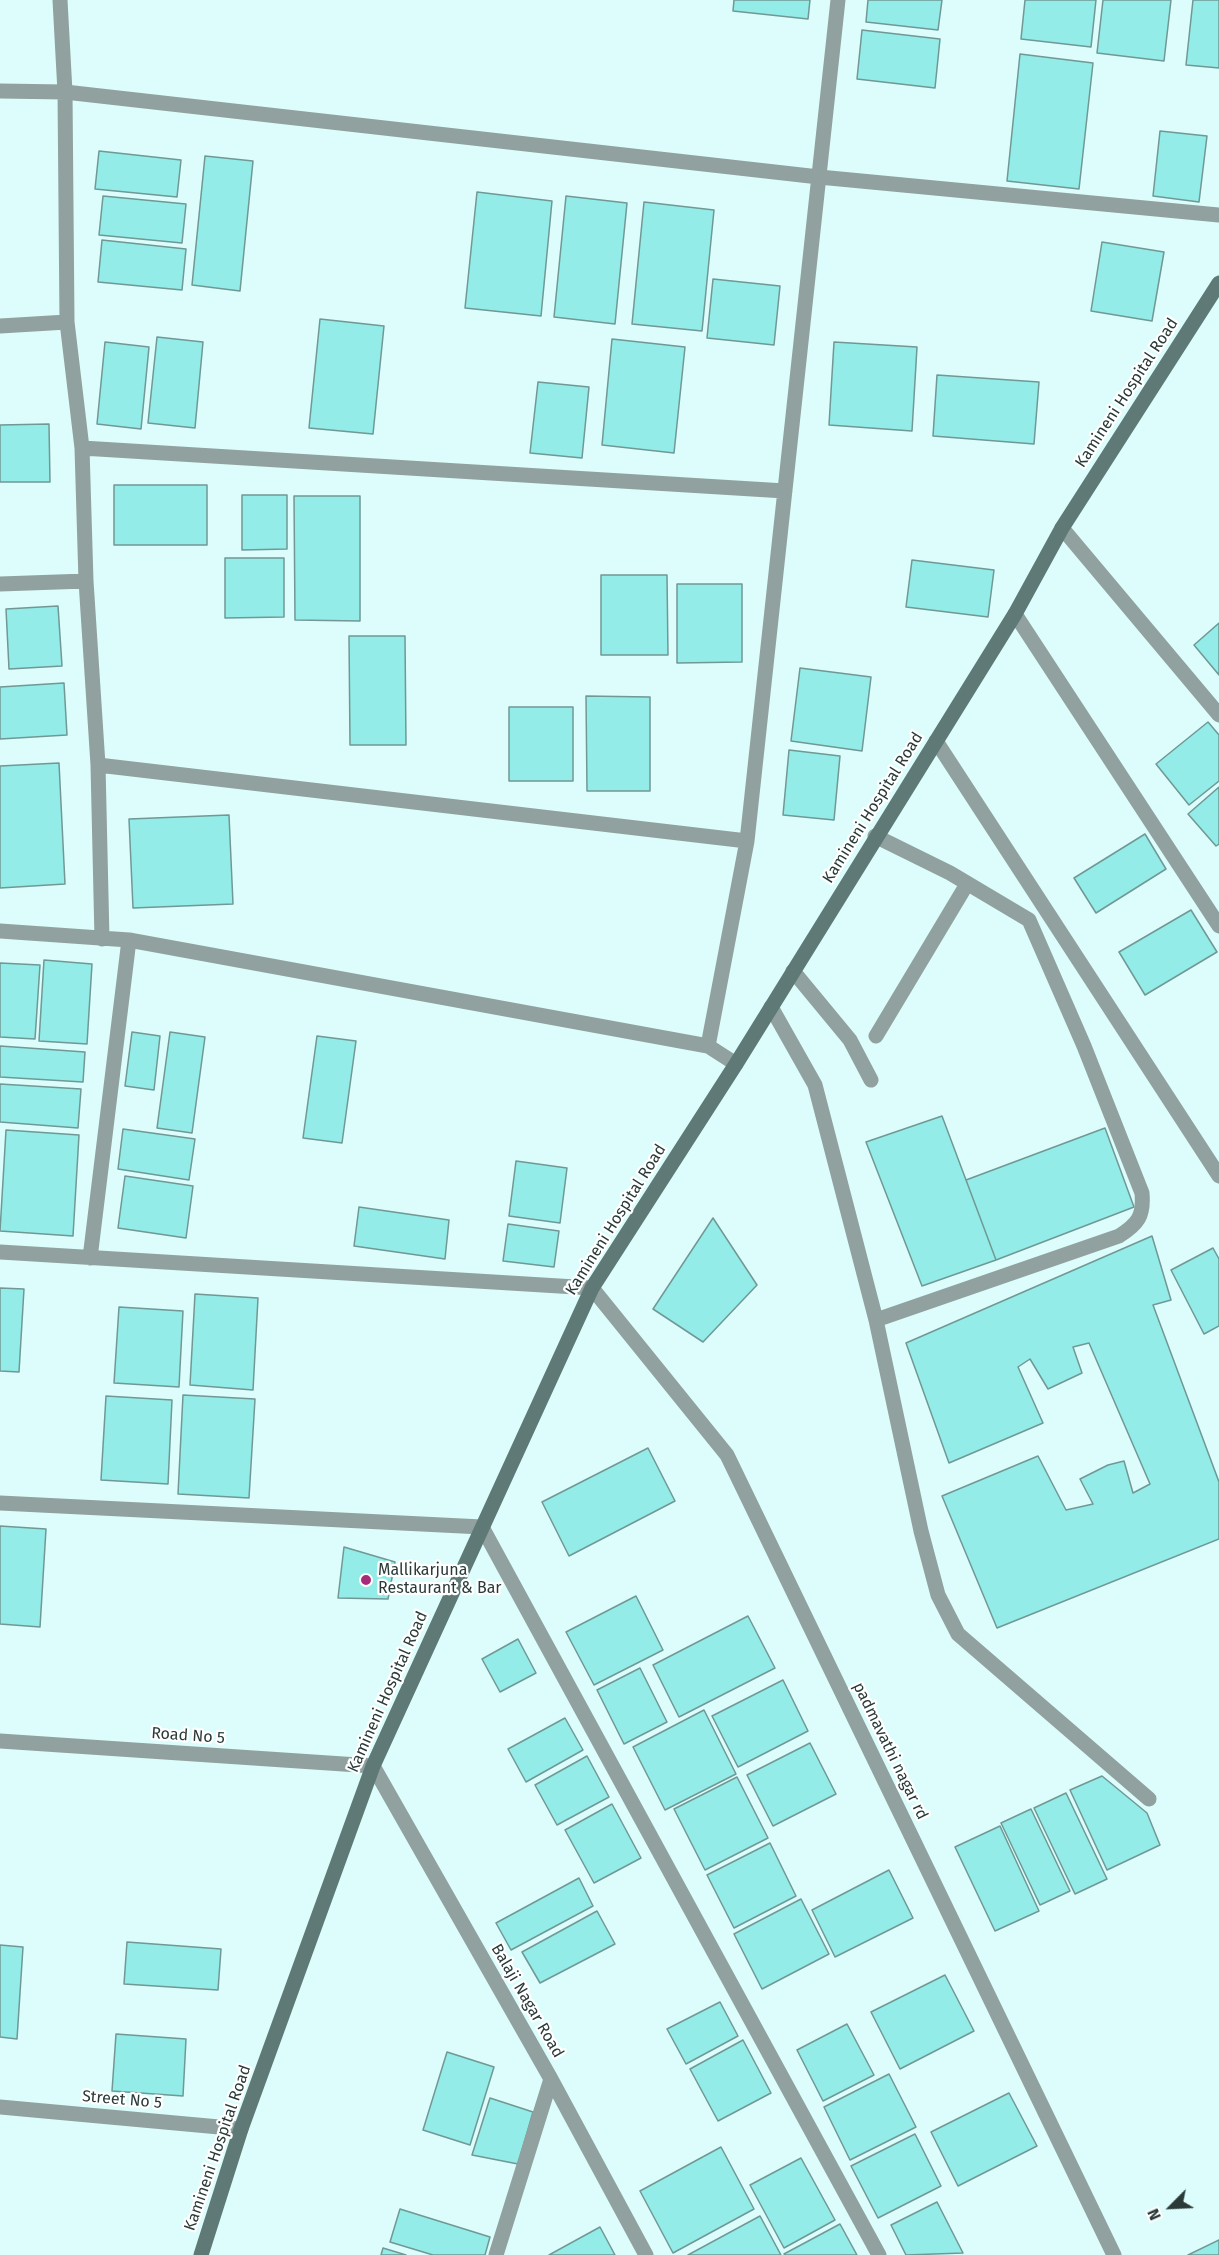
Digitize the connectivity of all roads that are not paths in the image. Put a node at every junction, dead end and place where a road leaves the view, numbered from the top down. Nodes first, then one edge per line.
1 (60, 0) edge
2 (838, 0) edge
3 (0, 92) edge
4 (65, 92) junction
5 (819, 177) junction
6 (1219, 215) edge
7 (1219, 283) edge
8 (66, 322) junction
9 (0, 326) edge
10 (82, 448) junction
11 (785, 491) junction
12 (1062, 528) junction
13 (86, 581) junction
14 (0, 584) edge
15 (1015, 614) junction
16 (1219, 715) edge
17 (936, 741) junction
18 (98, 765) junction
19 (875, 836) junction
20 (747, 841) junction
21 (967, 885) junction
22 (1219, 926) edge
23 (0, 932) edge
24 (102, 939) junction
25 (129, 940) junction
26 (794, 971) junction
27 (771, 1007) junction
28 (876, 1036) dead end
29 (708, 1046) junction
30 (735, 1064) junction
31 (870, 1080) dead end
32 (1219, 1176) edge
33 (0, 1252) edge
34 (90, 1258) junction
35 (592, 1288) junction
36 (876, 1320) junction
37 (0, 1503) edge
38 (482, 1527) junction
39 (0, 1741) edge
40 (373, 1766) junction
41 (1149, 1799) dead end
42 (551, 2079) junction
43 (0, 2107) edge
44 (241, 2129) junction
45 (201, 2255) edge
46 (495, 2255) edge
47 (646, 2255) edge
48 (879, 2255) edge
49 (1114, 2255) edge

1 - 4 street
2 - 5 street
3 - 4 street
4 - 5 street
4 - 8 street
5 - 6 street
5 - 11 street
7 - 12 street, Kamineni Hospital Road
8 - 9 street
8 - 10 street
10 - 11 street
10 - 13 street
11 - 20 street
12 - 15 street, Kamineni Hospital Road
12 - 16 street
13 - 14 street
13 - 18 street
15 - 17 street, Kamineni Hospital Road
15 - 22 street
17 - 19 street, Kamineni Hospital Road
17 - 32 street
18 - 20 street
18 - 24 street
19 - 21 street
19 - 26 street, Kamineni Hospital Road
20 - 29 street
21 - 28 street
21 - 36 street
23 - 24 street
24 - 25 street
25 - 29 street
25 - 34 street
26 - 27 street, Kamineni Hospital Road
26 - 31 street
27 - 30 street, Kamineni Hospital Road
27 - 36 street
29 - 30 street
30 - 35 street, Kamineni Hospital Road
33 - 34 street
34 - 35 street
35 - 38 street, Kamineni Hospital Road
35 - 49 street, padmavathi nagar rd
36 - 41 street
37 - 38 street
38 - 40 street, Kamineni Hospital Road
38 - 48 street
39 - 40 street, Road No 5
40 - 42 street, Balaji Nagar Road
40 - 44 street, Kamineni Hospital Road
42 - 46 street
42 - 47 street, Balaji Nagar Road
43 - 44 street, Street No 5
44 - 45 street, Kamineni Hospital Road

